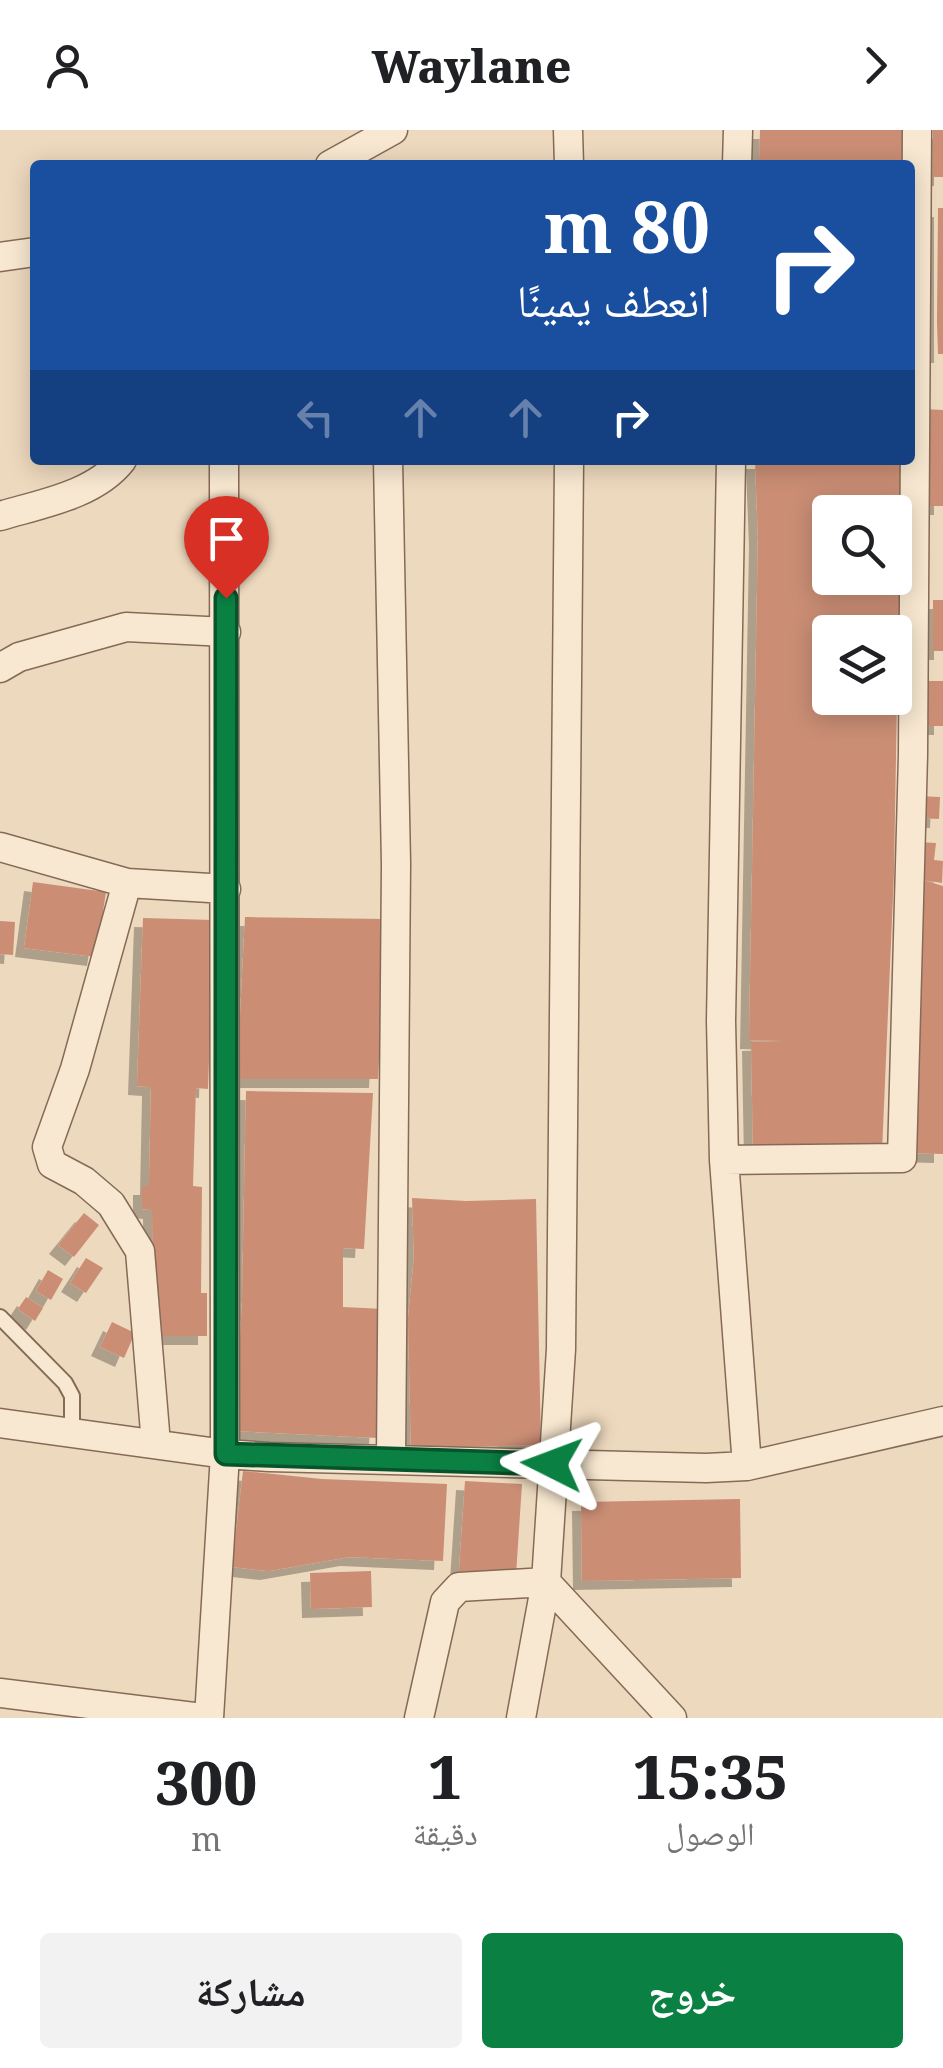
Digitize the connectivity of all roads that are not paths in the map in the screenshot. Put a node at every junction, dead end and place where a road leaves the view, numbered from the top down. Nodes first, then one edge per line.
1 (568, 130) edge
2 (738, 130) edge
3 (917, 130) edge
4 (385, 144) edge
5 (343, 160) edge
6 (569, 160) edge
7 (737, 160) edge
8 (30, 253) edge
9 (0, 257) edge
10 (915, 443) edge
11 (118, 465) edge
12 (224, 465) edge
13 (388, 465) edge
14 (569, 465) edge
15 (731, 465) edge
16 (915, 465) edge
17 (0, 516) edge
18 (226, 632) junction
19 (0, 668) edge
20 (0, 847) edge
21 (126, 883) junction
22 (226, 889) junction
23 (724, 1160) junction
24 (0, 1318) edge
25 (0, 1422) edge
26 (943, 1422) edge
27 (72, 1432) junction
28 (156, 1444) junction
29 (226, 1454) junction
30 (392, 1458) junction
31 (552, 1464) junction
32 (747, 1466) junction
33 (546, 1582) junction
34 (0, 1693) edge
35 (205, 1718) edge
36 (419, 1718) edge
37 (521, 1718) edge
38 (672, 1718) edge

1 - 6 street
2 - 7 street
3 - 10 street
4 - 5 street
8 - 9 street
11 - 17 street
12 - 18 street
13 - 30 street
14 - 31 street
15 - 23 street
16 - 23 street
18 - 19 street
18 - 22 street
20 - 21 street
21 - 22 street
21 - 28 street
22 - 29 street
23 - 32 street
24 - 27 lane
25 - 27 street
26 - 32 street
27 - 28 street
28 - 29 street
29 - 30 street
29 - 35 street
30 - 31 street
31 - 32 street
31 - 33 street
33 - 36 street
33 - 37 street
33 - 38 street
34 - 35 street

